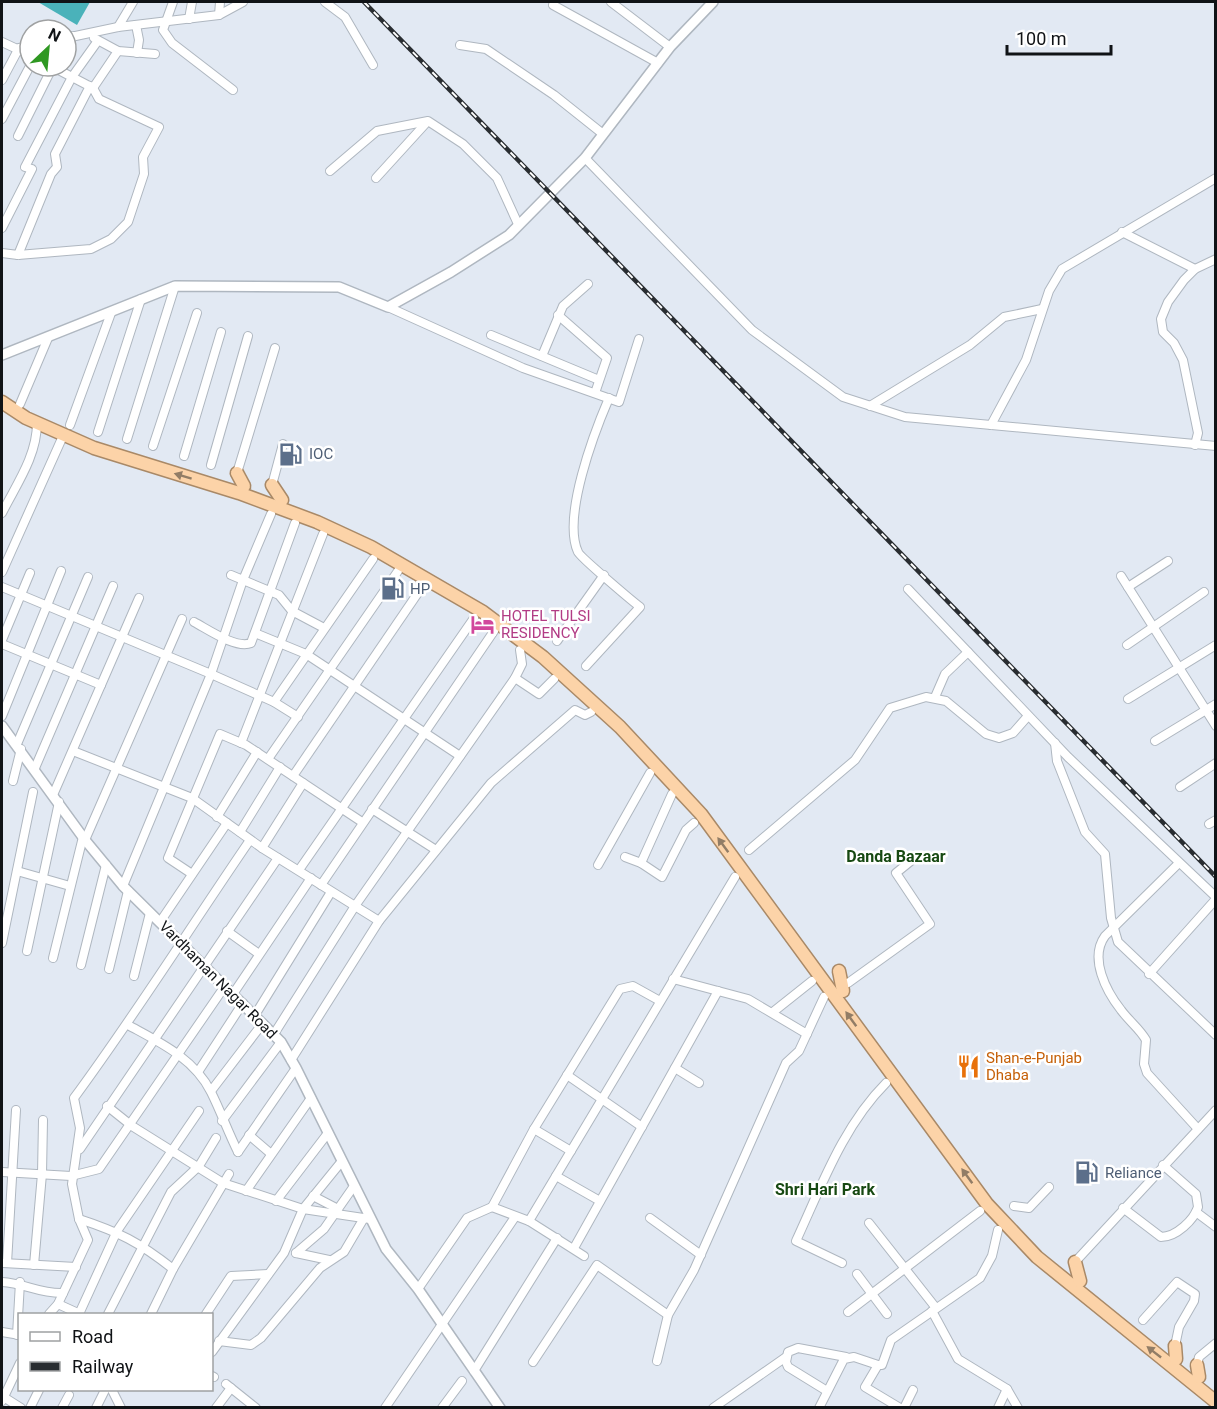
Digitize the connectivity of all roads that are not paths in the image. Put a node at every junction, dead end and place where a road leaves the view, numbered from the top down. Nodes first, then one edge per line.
1 (133, 2) edge
2 (173, 2) edge
3 (192, 2) edge
4 (220, 2) edge
5 (243, 2) edge
6 (325, 2) edge
7 (611, 2) edge
8 (713, 2) edge
9 (553, 4) dead end
10 (219, 15) junction
11 (189, 19) junction
12 (164, 22) junction
13 (136, 25) junction
14 (118, 27) junction
15 (90, 33) junction
16 (78, 35) edge
17 (2, 42) edge
18 (97, 42) junction
19 (460, 45) dead end
20 (670, 47) junction
21 (18, 48) edge
22 (18, 50) edge
23 (118, 51) junction
24 (137, 53) junction
25 (155, 54) dead end
26 (658, 63) junction
27 (373, 65) dead end
28 (78, 69) edge
29 (24, 78) edge
30 (47, 78) edge
31 (71, 78) edge
32 (74, 78) edge
33 (2, 80) edge
34 (92, 87) junction
35 (233, 90) dead end
36 (2, 119) edge
37 (428, 121) junction
38 (603, 134) junction
39 (18, 136) dead end
40 (585, 158) junction
41 (330, 171) dead end
42 (376, 178) dead end
43 (1215, 178) edge
44 (518, 224) junction
45 (2, 228) edge
46 (1122, 232) junction
47 (2, 253) edge
48 (18, 255) junction
49 (1215, 259) edge
50 (1195, 269) junction
51 (588, 284) dead end
52 (175, 286) junction
53 (141, 300) junction
54 (388, 307) junction
55 (1042, 309) junction
56 (111, 313) junction
57 (197, 313) dead end
58 (558, 315) junction
59 (221, 332) dead end
60 (490, 335) dead end
61 (248, 336) dead end
62 (48, 338) junction
63 (639, 339) dead end
64 (275, 348) dead end
65 (2, 355) edge
66 (542, 356) junction
67 (599, 380) junction
68 (595, 393) junction
69 (609, 398) junction
70 (20, 404) dead end
71 (4, 406) edge
72 (870, 406) junction
73 (37, 423) junction
74 (991, 425) junction
75 (67, 430) junction
76 (98, 432) dead end
77 (128, 439) dead end
78 (283, 444) dead end
79 (1196, 445) junction
80 (153, 446) dead end
81 (1215, 446) edge
82 (184, 456) dead end
83 (211, 465) dead end
84 (237, 473) joint
85 (272, 485) joint
86 (241, 490) junction
87 (282, 500) dead end
88 (2, 513) edge
89 (271, 514) dead end
90 (296, 523) dead end
91 (323, 534) dead end
92 (373, 559) dead end
93 (1168, 561) dead end
94 (61, 571) dead end
95 (2, 572) edge
96 (398, 572) dead end
97 (30, 573) dead end
98 (231, 575) dead end
99 (604, 575) junction
100 (1121, 576) dead end
101 (88, 577) dead end
102 (243, 580) junction
103 (113, 586) dead end
104 (2, 587) edge
105 (422, 587) dead end
106 (1128, 587) junction
107 (908, 590) dead end
108 (269, 591) junction
109 (1204, 592) dead end
110 (21, 595) junction
111 (139, 598) dead end
112 (45, 605) junction
113 (292, 611) junction
114 (478, 615) junction
115 (71, 616) junction
116 (182, 620) dead end
117 (194, 622) dead end
118 (96, 626) junction
119 (1153, 627) junction
120 (324, 628) junction
121 (494, 631) joint
122 (255, 633) junction
123 (121, 637) junction
124 (224, 638) junction
125 (557, 641) dead end
126 (2, 642) edge
127 (279, 642) junction
128 (1127, 645) dead end
129 (1215, 645) edge
130 (520, 650) dead end
131 (968, 652) junction
132 (25, 654) junction
133 (306, 654) junction
134 (166, 656) junction
135 (50, 664) junction
136 (586, 666) dead end
137 (330, 668) junction
138 (1179, 668) junction
139 (211, 674) junction
140 (76, 675) junction
141 (559, 677) junction
142 (515, 678) junction
143 (101, 685) junction
144 (356, 685) junction
145 (259, 695) junction
146 (574, 697) dead end
147 (934, 697) junction
148 (1128, 699) dead end
149 (274, 702) junction
150 (1215, 704) edge
151 (1206, 710) junction
152 (591, 712) dead end
153 (2, 716) edge
154 (1029, 716) junction
155 (298, 717) junction
156 (405, 719) junction
157 (2, 726) edge
158 (1215, 726) edge
159 (425, 732) junction
160 (1155, 741) dead end
161 (241, 742) junction
162 (1055, 743) junction
163 (19, 746) junction
164 (73, 751) junction
165 (257, 752) junction
166 (460, 756) junction
167 (268, 759) junction
168 (1215, 763) edge
169 (280, 767) junction
170 (35, 768) junction
171 (119, 768) junction
172 (650, 773) dead end
173 (293, 776) junction
174 (13, 781) dead end
175 (303, 783) junction
176 (164, 787) junction
177 (1179, 787) dead end
178 (33, 792) dead end
179 (672, 794) dead end
180 (192, 798) junction
181 (56, 799) junction
182 (340, 807) junction
183 (372, 808) junction
184 (696, 809) junction
185 (218, 817) junction
186 (362, 822) junction
187 (227, 823) junction
188 (694, 823) joint
189 (408, 831) junction
190 (240, 832) junction
191 (84, 838) junction
192 (250, 840) junction
193 (262, 848) junction
194 (436, 850) junction
195 (749, 850) dead end
196 (917, 856) dead end
197 (625, 857) dead end
198 (278, 858) junction
199 (1179, 862) junction
200 (641, 863) junction
201 (106, 865) junction
202 (598, 865) dead end
203 (299, 870) junction
204 (17, 871) junction
205 (192, 874) junction
206 (735, 877) dead end
207 (42, 878) junction
208 (311, 878) junction
209 (321, 885) junction
210 (70, 886) junction
211 (126, 889) junction
212 (331, 892) junction
213 (1215, 898) edge
214 (355, 906) junction
215 (150, 913) junction
216 (380, 921) junction
217 (160, 922) junction
218 (1113, 929) junction
219 (227, 931) junction
220 (180, 942) junction
221 (2, 944) edge
222 (27, 951) dead end
223 (259, 954) junction
224 (53, 958) dead end
225 (81, 965) dead end
226 (203, 965) junction
227 (109, 969) dead end
228 (839, 971) dead end
229 (1149, 974) junction
230 (134, 976) dead end
231 (673, 979) junction
232 (812, 981) dead end
233 (825, 984) junction
234 (225, 986) junction
235 (846, 987) joint
236 (718, 991) junction
237 (233, 994) junction
238 (824, 998) joint
239 (660, 1001) junction
240 (243, 1004) junction
241 (773, 1012) junction
242 (255, 1015) junction
243 (263, 1023) junction
244 (128, 1025) junction
245 (807, 1034) junction
246 (274, 1035) junction
247 (1215, 1035) edge
248 (154, 1040) junction
249 (281, 1042) junction
250 (179, 1054) junction
251 (294, 1064) junction
252 (675, 1068) junction
253 (198, 1072) junction
254 (567, 1075) junction
255 (889, 1081) junction
256 (699, 1083) dead end
257 (211, 1091) junction
258 (311, 1098) junction
259 (601, 1100) junction
260 (107, 1106) junction
261 (16, 1110) dead end
262 (1215, 1110) edge
263 (199, 1111) dead end
264 (43, 1120) dead end
265 (222, 1121) junction
266 (132, 1125) junction
267 (642, 1127) junction
268 (534, 1129) junction
269 (1198, 1129) junction
270 (328, 1133) junction
271 (249, 1135) junction
272 (216, 1138) dead end
273 (172, 1151) junction
274 (571, 1151) junction
275 (270, 1153) junction
276 (78, 1154) junction
277 (342, 1161) junction
278 (1163, 1165) junction
279 (199, 1166) junction
280 (2, 1172) edge
281 (12, 1173) junction
282 (42, 1174) junction
283 (229, 1174) dead end
284 (71, 1176) junction
285 (556, 1176) junction
286 (223, 1183) junction
287 (354, 1186) junction
288 (1049, 1187) dead end
289 (246, 1191) junction
290 (313, 1196) junction
291 (276, 1201) junction
292 (600, 1201) junction
293 (1014, 1206) dead end
294 (492, 1207) junction
295 (1123, 1208) junction
296 (303, 1209) junction
297 (336, 1211) junction
298 (985, 1211) junction
299 (1196, 1212) junction
300 (515, 1216) junction
301 (367, 1218) junction
302 (650, 1218) dead end
303 (79, 1219) junction
304 (529, 1221) junction
305 (869, 1223) dead end
306 (1215, 1227) edge
307 (998, 1230) dead end
308 (117, 1231) junction
309 (557, 1238) junction
310 (143, 1245) junction
311 (574, 1248) junction
312 (284, 1253) junction
313 (296, 1253) junction
314 (701, 1255) junction
315 (584, 1256) dead end
316 (330, 1260) junction
317 (1075, 1262) joint
318 (4, 1263) edge
319 (842, 1263) dead end
320 (34, 1265) junction
321 (76, 1267) junction
322 (907, 1268) junction
323 (172, 1269) junction
324 (268, 1274) junction
325 (857, 1274) dead end
326 (1080, 1281) dead end
327 (2, 1282) edge
328 (20, 1282) junction
329 (418, 1289) junction
330 (63, 1293) junction
331 (873, 1293) junction
332 (58, 1304) junction
333 (934, 1310) junction
334 (848, 1311) dead end
335 (19, 1313) edge
336 (50, 1313) edge
337 (78, 1313) edge
338 (80, 1313) edge
339 (109, 1313) edge
340 (151, 1313) edge
341 (207, 1313) edge
342 (887, 1314) dead end
343 (668, 1315) junction
344 (1143, 1320) dead end
345 (443, 1325) junction
346 (2, 1332) edge
347 (18, 1335) edge
348 (219, 1341) junction
349 (1215, 1343) edge
350 (213, 1350) edge
351 (1176, 1352) dead end
352 (786, 1357) junction
353 (846, 1357) junction
354 (657, 1361) dead end
355 (533, 1362) dead end
356 (878, 1365) junction
357 (18, 1367) edge
358 (474, 1371) junction
359 (1198, 1371) dead end
360 (462, 1381) dead end
361 (1007, 1389) junction
362 (913, 1390) dead end
363 (38, 1391) edge
364 (104, 1391) edge
365 (113, 1391) edge
366 (827, 1391) junction
367 (69, 1395) dead end
368 (2, 1398) edge
369 (1215, 1402) edge
370 (21, 1407) edge
371 (30, 1407) edge
372 (62, 1407) edge
373 (96, 1407) edge
374 (121, 1407) edge
375 (216, 1407) edge
376 (256, 1407) edge
377 (385, 1407) edge
378 (442, 1407) edge
379 (500, 1407) edge
380 (713, 1407) edge
381 (819, 1407) edge
382 (902, 1407) edge
383 (998, 1407) edge
384 (1018, 1407) edge

1 - 14 street
2 - 12 street
3 - 11 street
4 - 10 street
5 - 10 street
6 - 27 street
7 - 20 street
8 - 20 street
9 - 26 street
10 - 11 street
11 - 12 street
12 - 13 street
12 - 35 street
13 - 14 street
13 - 24 street
14 - 15 street
15 - 16 street
15 - 18 street
17 - 21 street
18 - 23 street
18 - 28 street
19 - 38 street
20 - 26 street
22 - 33 street
23 - 24 street
23 - 34 street
24 - 25 street
26 - 38 street
29 - 36 street
30 - 39 street
31 - 45 street
32 - 34 street
34 - 48 street
34 - 48 street
37 - 41 street
37 - 42 street
37 - 44 street
38 - 40 street
40 - 44 street
40 - 72 street
43 - 46 street
44 - 54 street
46 - 50 street
46 - 55 street
47 - 48 street
49 - 50 street
50 - 79 street
51 - 58 street
52 - 53 street
52 - 54 street
52 - 77 street
53 - 56 street
53 - 76 street
54 - 68 street
55 - 72 street
55 - 74 street
56 - 62 street
56 - 75 street
57 - 80 street
58 - 66 street
58 - 67 street
59 - 82 street
60 - 66 street
61 - 83 street
62 - 65 street
62 - 70 street
63 - 69 street
64 - 84 street
66 - 67 street
67 - 68 street
68 - 69 street
69 - 99 street
71 - 73 highway
72 - 74 street
73 - 75 highway
73 - 88 street
74 - 79 street
86 -> 75 highway
75 - 95 street
78 - 85 street
79 - 81 street
84 - 86 highway
85 - 87 highway
86 - 114 highway
89 - 102 street
90 - 108 street
91 - 113 street
92 - 120 street
93 - 106 street
94 - 112 street
96 - 137 street
97 - 110 street
98 - 102 street
99 - 125 street
99 - 136 street
100 - 106 street
101 - 115 street
102 - 108 street
102 - 124 street
103 - 118 street
104 - 110 street
105 - 144 street
106 - 119 street
107 - 131 street
108 - 113 street
108 - 122 street
109 - 119 street
110 - 112 street
110 - 126 street
111 - 123 street
112 - 115 street
112 - 132 street
113 - 120 street
113 - 127 street
114 - 121 highway
114 - 141 highway
114 - 156 street
115 - 118 street
115 - 135 street
116 - 134 street
117 - 124 street
118 - 123 street
118 - 140 street
119 - 128 street
119 - 138 street
120 - 133 street
121 - 159 street
122 - 124 street
122 - 127 street
123 - 134 street
123 - 143 street
124 - 139 street
126 - 132 street
127 - 133 street
127 - 145 street
129 - 138 street
130 - 142 street
131 - 147 street
131 - 154 street
132 - 135 street
132 - 153 street
133 - 137 street
133 - 149 street
134 - 139 street
134 - 171 street
135 - 140 street
135 - 163 street
137 - 144 street
137 - 155 street
138 - 148 street
138 - 151 street
139 - 145 street
139 - 176 street
140 - 143 street
140 - 170 street
141 - 142 street
141 - 146 highway
141 - 184 highway
142 - 166 street
143 - 164 street
144 - 156 street
144 - 173 street
145 - 149 street
145 - 161 street
147 - 154 street
147 - 195 street
149 - 155 street
150 - 151 street
151 - 158 street
151 - 160 street
152 - 194 street
154 - 162 street
155 - 167 street
156 - 159 street
156 - 182 street
157 - 163 street, Vardhaman Nagar Road
159 - 166 street
159 - 183 street
161 - 165 street
161 - 180 street
162 - 199 street
162 - 218 street
163 - 170 street, Vardhaman Nagar Road
163 - 174 street
164 - 171 street
164 - 181 street
165 - 167 street
165 - 185 street
166 - 189 street
167 - 169 street
168 - 177 street
169 - 173 street
169 - 190 street
170 - 181 street, Vardhaman Nagar Road
171 - 176 street
171 - 191 street
172 - 202 street
173 - 175 street
175 - 182 street
175 - 193 street
176 - 180 street
176 - 211 street
178 - 204 street
179 - 200 street
180 - 185 street
180 - 205 street
181 - 191 street, Vardhaman Nagar Road
181 - 207 street
182 - 186 street
182 - 203 street
183 - 186 street
183 - 189 street
184 - 188 highway
233 -> 184 highway
185 - 187 street
186 - 209 street
187 - 190 street
187 - 205 street
188 - 200 street
189 - 194 street
189 - 214 street
190 - 192 street
191 - 201 street, Vardhaman Nagar Road
191 - 210 street
192 - 193 street
192 - 220 street
193 - 198 street
194 - 216 street
196 - 235 street
197 - 200 street
198 - 203 street
198 - 219 street
199 - 213 street
199 - 218 street
201 - 211 street, Vardhaman Nagar Road
201 - 225 street
203 - 208 street
204 - 207 street
204 - 221 street
205 - 217 street
206 - 231 street
207 - 210 street
207 - 222 street
208 - 209 street
208 - 223 street
209 - 212 street
210 - 224 street
211 - 215 street, Vardhaman Nagar Road
211 - 227 street
212 - 214 street
212 - 242 street
213 - 229 street
214 - 216 street
214 - 246 street
215 - 217 street, Vardhaman Nagar Road
215 - 230 street
216 - 251 street
217 - 220 street, Vardhaman Nagar Road
218 - 229 street
218 - 269 street
219 - 223 street
219 - 226 street
220 - 226 street, Vardhaman Nagar Road
220 - 244 street
223 - 237 street
226 - 234 street, Vardhaman Nagar Road
226 - 248 street
228 - 235 highway
229 - 247 street
231 - 236 street
231 - 239 street
232 - 241 street
233 - 238 highway
255 -> 233 highway
234 - 237 street, Vardhaman Nagar Road
234 - 250 street
236 - 241 street
236 - 252 street
237 - 240 street, Vardhaman Nagar Road
238 - 245 street
239 - 254 street
239 - 259 street
240 - 242 street, Vardhaman Nagar Road
240 - 253 street
241 - 245 street
242 - 243 street, Vardhaman Nagar Road
243 - 246 street, Vardhaman Nagar Road
243 - 257 street
244 - 248 street
244 - 276 street
245 - 314 street
246 - 249 street, Vardhaman Nagar Road
248 - 250 street
248 - 260 street
249 - 251 street, Vardhaman Nagar Road
249 - 265 street
250 - 253 street
250 - 266 street
251 - 258 street, Vardhaman Nagar Road
251 - 271 street
252 - 256 street
252 - 267 street
253 - 257 street
254 - 259 street
254 - 268 street
298 -> 255 highway
255 - 319 street
257 - 265 street
258 - 270 street, Vardhaman Nagar Road
258 - 275 street
259 - 267 street
259 - 274 street
260 - 266 street
260 - 276 street
261 - 281 street
262 - 269 street
263 - 273 street
264 - 282 street
265 - 271 street
266 - 273 street
266 - 284 street
267 - 292 street
268 - 274 street
268 - 294 street
269 - 278 street
270 - 277 street, Vardhaman Nagar Road
270 - 291 street
271 - 275 street
272 - 279 street
273 - 279 street
273 - 308 street
274 - 285 street
275 - 289 street
276 - 284 street
277 - 287 street, Vardhaman Nagar Road
277 - 290 street
278 - 295 street
278 - 299 street
279 - 286 street
279 - 310 street
280 - 281 street
281 - 282 street
281 - 318 street
282 - 284 street
282 - 320 street
283 - 286 street
284 - 303 street
285 - 292 street
285 - 304 street
286 - 289 street
286 - 323 street
287 - 297 street
287 - 301 street, Vardhaman Nagar Road
288 - 293 street
289 - 291 street
290 - 296 street
290 - 297 street
291 - 296 street
292 - 311 street
294 - 300 street
294 - 329 street
295 - 299 street
295 - 317 street
296 - 297 street
296 - 312 street
297 - 301 street
297 - 313 street
298 - 322 street
369 -> 298 highway
299 - 306 street
300 - 304 street
300 - 345 street
301 - 316 street
301 - 329 street, Vardhaman Nagar Road
302 - 314 street
303 - 308 street
303 - 321 street
304 - 309 street
305 - 322 street
307 - 333 street
308 - 310 street
308 - 338 street
309 - 311 street
309 - 358 street
310 - 323 street
310 - 339 street
311 - 315 street
312 - 313 street
312 - 324 street
313 - 316 street
314 - 343 street
316 - 348 street
317 - 326 highway
318 - 320 street
320 - 321 street
321 - 330 street
322 - 331 street
322 - 333 street
323 - 340 street
324 - 341 street
324 - 348 street
325 - 331 street
327 - 328 street
328 - 330 street
328 - 335 street
329 - 345 street, Vardhaman Nagar Road
330 - 332 street
331 - 334 street
331 - 342 street
332 - 336 street
332 - 337 street
333 - 356 street
333 - 361 street
343 - 354 street
343 - 355 street
344 - 351 street
345 - 358 street, Vardhaman Nagar Road
345 - 377 street
346 - 347 street
348 - 350 street
349 - 359 street
352 - 353 street
352 - 366 street
352 - 380 street
353 - 356 street
353 - 366 street
356 - 382 street
357 - 368 street
358 - 379 street, Vardhaman Nagar Road
360 - 378 street
361 - 383 street
361 - 384 street
362 - 382 street
363 - 371 street
364 - 373 street
365 - 374 street
366 - 381 street
367 - 372 street
368 - 370 street
375 - 376 street

